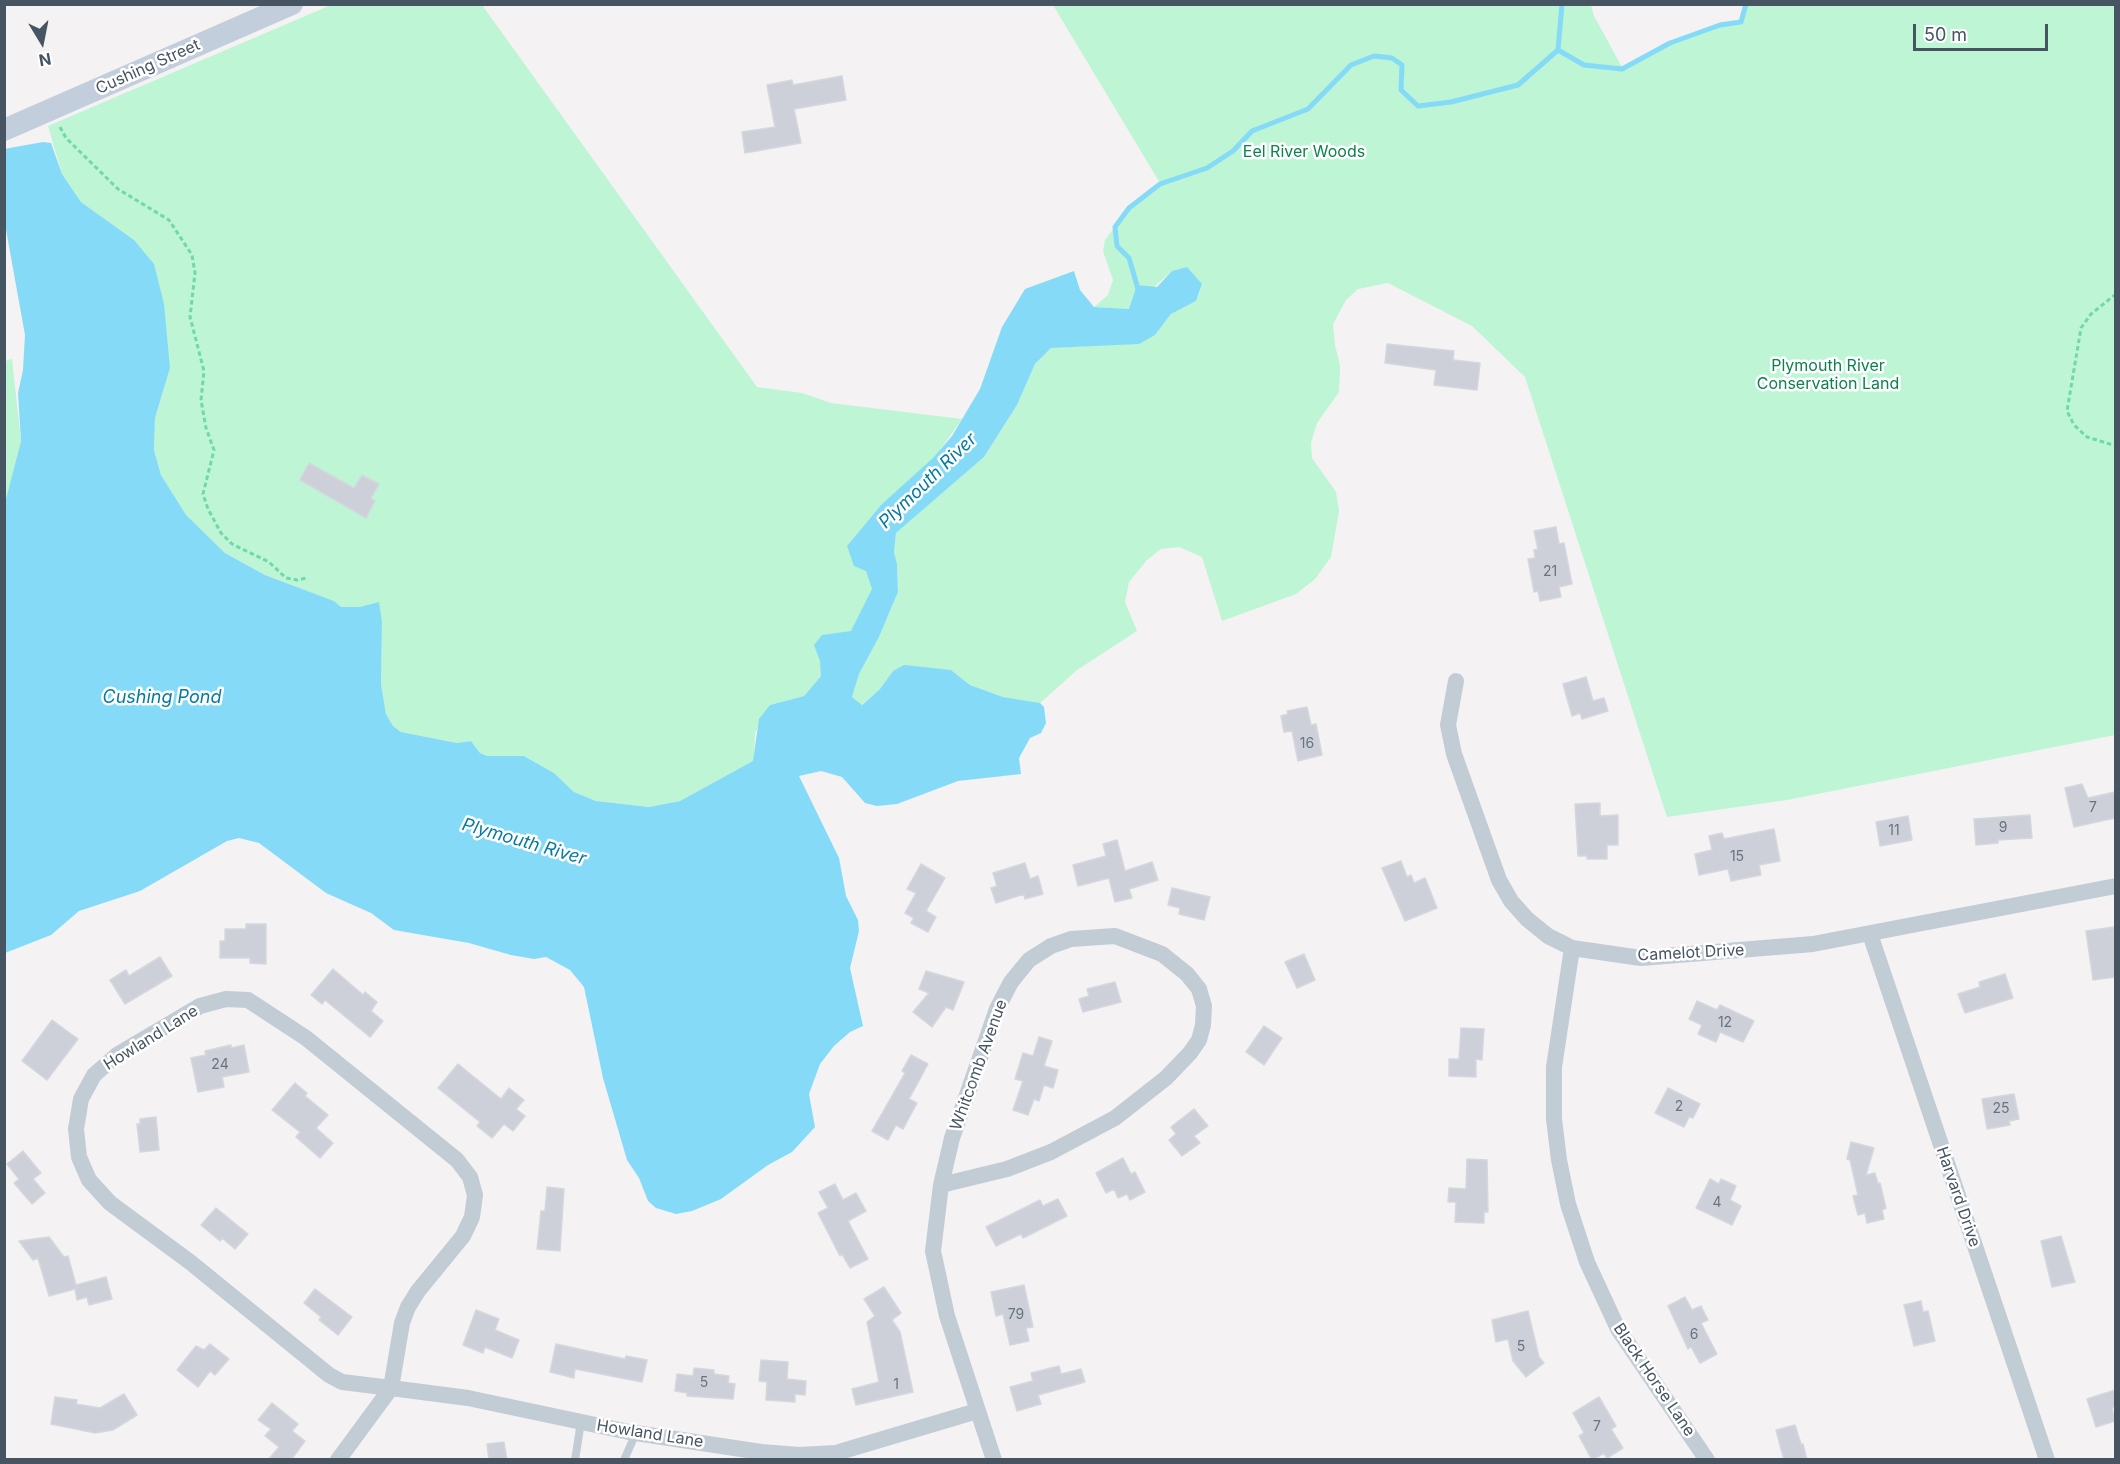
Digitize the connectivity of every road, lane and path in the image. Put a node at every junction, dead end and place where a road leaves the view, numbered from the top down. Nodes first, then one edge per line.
1 (292, 4) edge
2 (51, 110) junction
3 (4, 130) edge
4 (2115, 294) edge
5 (2115, 446) edge
6 (307, 578) dead end
7 (1456, 681) dead end
8 (2115, 886) edge
9 (1870, 934) junction
10 (1572, 948) junction
11 (941, 1185) junction
12 (391, 1388) junction
13 (977, 1412) junction
14 (581, 1422) junction
15 (636, 1433) junction
16 (338, 1460) edge
17 (575, 1460) edge
18 (624, 1460) edge
19 (994, 1460) edge
20 (1707, 1460) edge
21 (2047, 1460) edge

1 - 2 street, Cushing Street
2 - 3 street, Cushing Street
2 - 6 path
4 - 5 path
7 - 10 street, Camelot Drive
8 - 9 street, Camelot Drive
9 - 10 street, Camelot Drive
9 - 21 street, Harvard Drive
10 - 20 street, Black Horse Lane
11 - 11 street, Whitcomb Avenue
11 - 13 street, Whitcomb Avenue
12 - 12 street, Howland Lane
12 - 14 street, Howland Lane
12 - 16 street
13 - 15 street, Howland Lane
13 - 19 street, Whitcomb Avenue
14 - 15 street, Howland Lane
14 - 17 lane
15 - 18 lane

